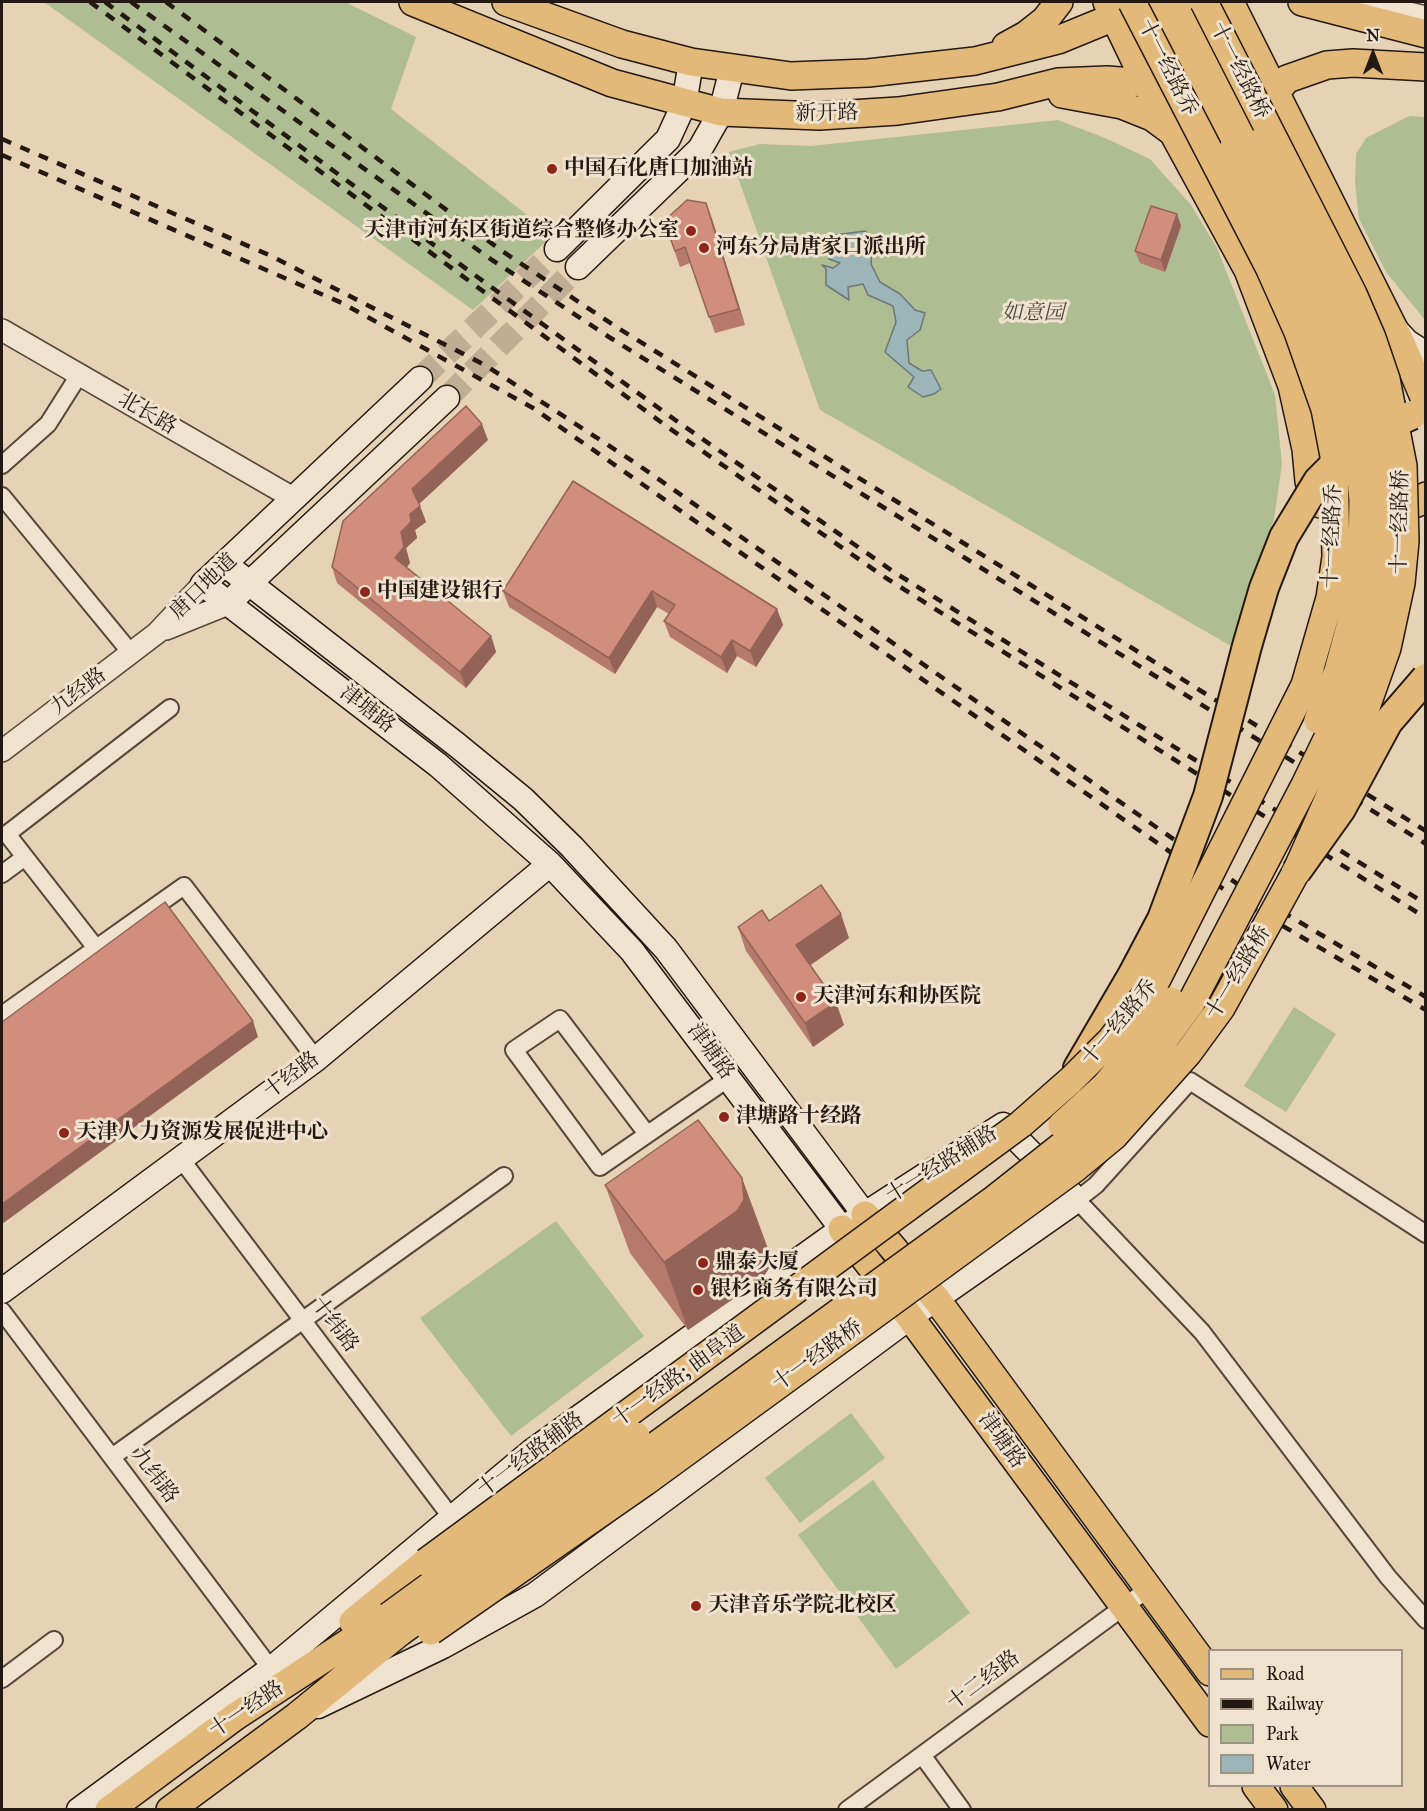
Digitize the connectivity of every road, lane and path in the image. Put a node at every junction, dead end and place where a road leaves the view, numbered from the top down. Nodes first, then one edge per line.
1 (413, 2) edge
2 (507, 2) edge
3 (1059, 2) edge
4 (1160, 2) edge
5 (1181, 2) edge
6 (1204, 2) edge
7 (1230, 2) edge
8 (1302, 2) edge
9 (1363, 2) edge
10 (1118, 7) edge
11 (1422, 29) edge
12 (975, 60) junction
13 (692, 62) junction
14 (1425, 68) edge
15 (732, 69) junction
16 (1146, 83) junction
17 (1274, 92) junction
18 (998, 97) junction
19 (684, 104) junction
20 (721, 112) junction
21 (1175, 135) junction
22 (1243, 146) junction
23 (557, 249) tunnel mouth
24 (578, 267) tunnel mouth
25 (2, 330) edge
26 (1422, 365) edge
27 (79, 375) junction
28 (420, 379) tunnel mouth
29 (447, 398) tunnel mouth
30 (1425, 402) edge
31 (1425, 411) edge
32 (1299, 416) junction
33 (2, 465) edge
34 (2, 496) edge
35 (1425, 496) edge
36 (293, 498) junction
37 (226, 565) junction
38 (250, 583) junction
39 (203, 584) junction
40 (228, 604) junction
41 (157, 633) junction
42 (131, 653) junction
43 (1425, 678) edge
44 (170, 708) dead end
45 (2, 752) edge
46 (572, 847) junction
47 (25, 857) junction
48 (550, 864) junction
49 (1296, 872) junction
50 (2, 874) edge
51 (96, 948) junction
52 (2, 1015) edge
53 (316, 1059) junction
54 (729, 1078) junction
55 (1071, 1080) junction
56 (647, 1134) junction
57 (181, 1159) junction
58 (504, 1176) dead end
59 (1077, 1200) junction
60 (865, 1215) junction
61 (842, 1229) junction
62 (1425, 1234) edge
63 (2, 1291) edge
64 (937, 1300) junction
65 (2, 1311) edge
66 (910, 1317) junction
67 (302, 1319) junction
68 (112, 1457) junction
69 (452, 1517) junction
70 (1148, 1589) junction
71 (1123, 1607) junction
72 (1425, 1620) edge
73 (394, 1624) junction
74 (54, 1640) dead end
75 (272, 1669) junction
76 (1208, 1671) edge
77 (2, 1679) edge
78 (236, 1716) junction
79 (297, 1716) junction
80 (1208, 1722) edge
81 (922, 1755) junction
82 (1258, 1787) edge
83 (1296, 1787) edge
84 (79, 1809) edge
85 (108, 1809) edge
86 (170, 1809) edge
87 (847, 1809) edge
88 (962, 1809) edge
89 (1274, 1809) edge
90 (1312, 1809) edge

1 - 19 main road, 新开路
2 - 13 main road, 新开路
3 - 12 main road
4 - 10 main road, 新开路
4 - 22 main road
5 - 22 main road
6 - 49 main road, 十一经路桥, bridge
7 - 17 main road
8 - 11 main road
9 - 11 street
10 - 12 main road, 新开路
10 - 16 main road
10 - 55 main road, 十一经路乔, bridge
12 - 15 main road, 新开路
13 - 15 main road, 新开路
13 - 19 main road
14 - 17 main road
15 - 20 main road
16 - 18 main road, 新开路
16 - 21 main road
16 - 22 main road, 新开路
17 - 22 main road
17 - 26 main road
18 - 20 main road, 新开路
18 - 21 main road
19 - 20 main road, 新开路
19 - 23 main road
20 - 24 main road
21 - 32 main road
22 - 73 main road, 十一经路桥, bridge
25 - 27 street, 北长路
26 - 30 main road
26 - 32 main road
27 - 33 street
27 - 36 street, 北长路
28 - 36 main road, 唐口地道
29 - 38 main road, 唐口地道
31 - 55 highway, bridge
32 - 35 main road
34 - 42 street
36 - 37 main road, 唐口地道
37 - 38 main road, 津塘路
37 - 39 main road, 唐口地道
38 - 40 main road, 唐口地道
38 - 46 main road, 津塘路
39 - 40 main road, 津塘路
39 - 41 street, 唐口地道
40 - 41 street, 唐口地道
40 - 48 main road, 津塘路
41 - 42 street, 九经路
42 - 45 street, 九经路
43 - 49 highway, bridge
44 - 47 street
46 - 48 street, 十经路
46 - 60 main road, 津塘路
47 - 50 street
47 - 51 street
48 - 53 main road, 十经路
48 - 54 main road, 津塘路
49 - 79 main road, 十一经路桥, bridge
51 - 52 street
51 - 53 street
53 - 57 main road, 十经路
54 - 56 street
54 - 61 main road, 津塘路
55 - 78 main road, 十一经路; 曲阜道, bridge
56 - 56 street
57 - 63 main road, 十经路
57 - 67 street, 十纬路
58 - 67 street
59 - 60 main road, 十一经路辅路
59 - 62 street
59 - 64 main road
59 - 72 street
60 - 61 main road, 十一经路辅路
60 - 64 main road, 津塘路
61 - 66 main road, 津塘路
61 - 69 main road, 十一经路辅路
64 - 66 main road
64 - 70 main road, 津塘路
65 - 68 street, 九纬路
66 - 71 main road, 津塘路
66 - 79 main road
67 - 68 street
67 - 69 street, 十纬路
68 - 75 street, 九纬路
69 - 75 main road, 十一经路辅路
70 - 71 street, 十二经路
70 - 76 main road, 津塘路
71 - 80 main road, 津塘路
71 - 81 street, 十二经路
73 - 78 main road, 十一经路
73 - 79 main road, 十一经路
74 - 77 street
75 - 84 main road, 十一经路辅路
78 - 85 main road, 十一经路
79 - 86 main road, 十一经路
81 - 87 street, 十二经路
81 - 88 street
82 - 89 main road
83 - 90 main road

